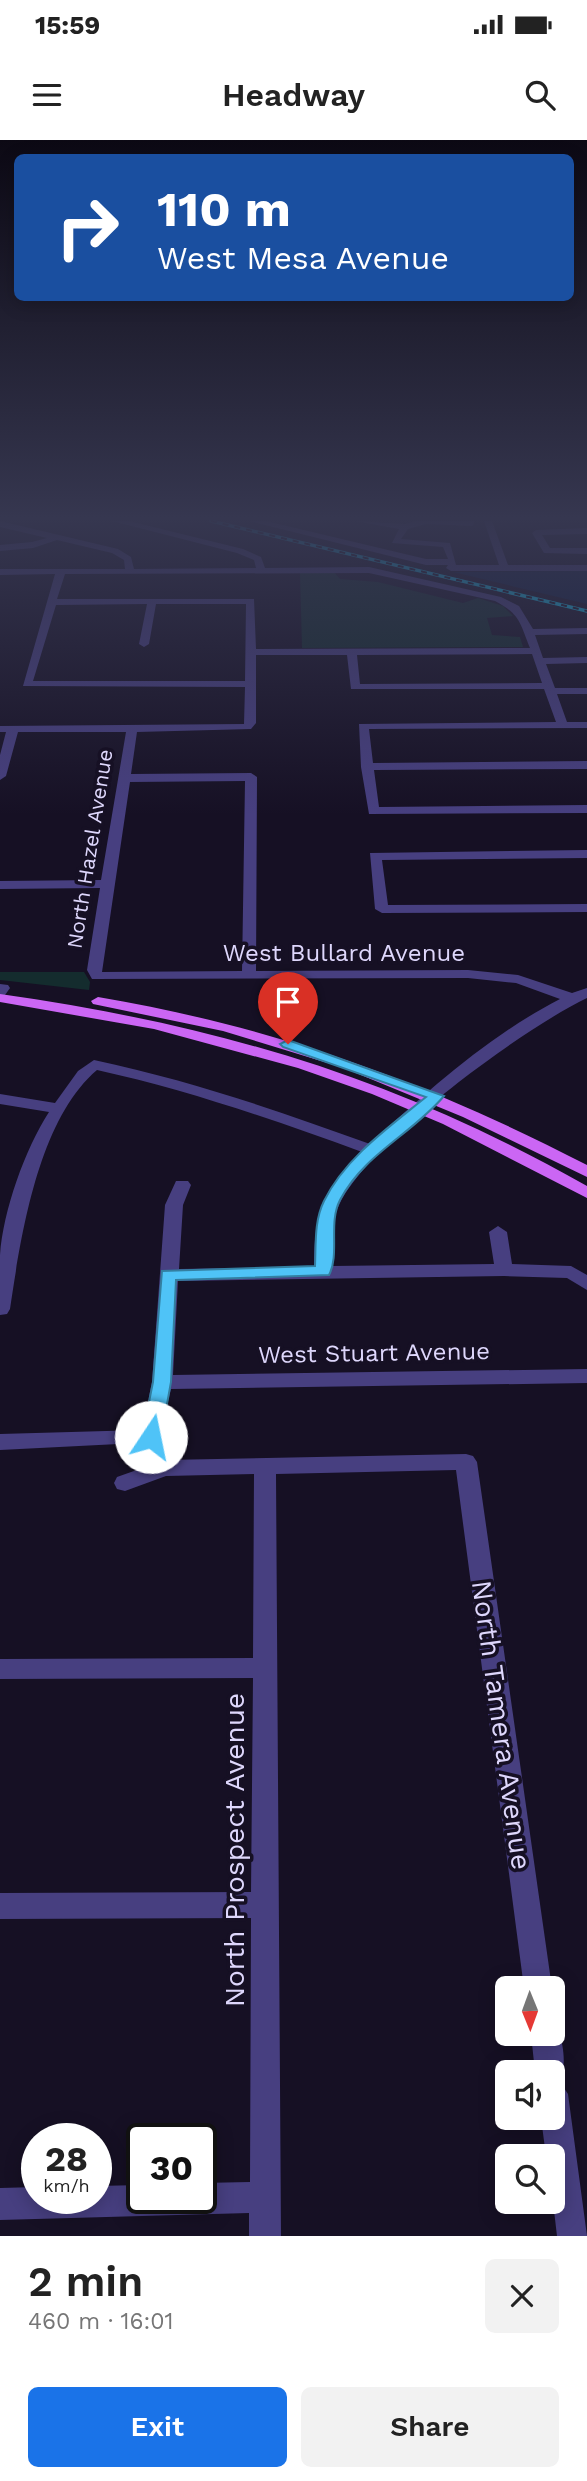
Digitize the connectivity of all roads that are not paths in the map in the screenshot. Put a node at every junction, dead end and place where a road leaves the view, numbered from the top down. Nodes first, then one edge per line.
1 (47, 619) edge
2 (149, 619) edge
3 (251, 619) edge
4 (522, 619) edge
5 (587, 631) edge
6 (530, 632) junction
7 (144, 644) dead end
8 (250, 652) junction
9 (352, 652) junction
10 (538, 656) junction
11 (587, 660) edge
12 (250, 684) junction
13 (550, 689) junction
14 (587, 691) edge
15 (587, 724) edge
16 (562, 725) junction
17 (132, 728) junction
18 (0, 729) edge
19 (13, 729) junction
20 (587, 765) edge
21 (368, 767) junction
22 (0, 775) edge
23 (124, 778) junction
24 (587, 809) edge
25 (587, 854) edge
26 (108, 884) junction
27 (0, 885) edge
28 (587, 908) edge
29 (97, 976) joint
30 (249, 976) junction
31 (1, 991) edge
32 (587, 992) edge
33 (571, 998) junction
34 (436, 1096) junction
35 (0, 1099) edge
36 (421, 1107) junction
37 (58, 1108) junction
38 (371, 1150) junction
39 (587, 1172) edge
40 (182, 1185) dead end
41 (587, 1193) edge
42 (7, 1227) edge
43 (498, 1232) dead end
44 (505, 1270) junction
45 (323, 1271) junction
46 (168, 1275) junction
47 (587, 1284) edge
48 (0, 1309) edge
49 (587, 1376) edge
50 (162, 1382) junction
51 (0, 1442) edge
52 (265, 1464) junction
53 (125, 1483) dead end
54 (267, 1668) junction
55 (0, 1669) edge
56 (264, 1905) junction
57 (0, 1906) edge
58 (536, 1976) edge
59 (558, 2130) edge
60 (264, 2196) junction
61 (0, 2204) edge
62 (265, 2236) edge
63 (573, 2236) edge

1 - 12 street
2 - 7 street
3 - 8 street
4 - 6 street
5 - 6 street
6 - 10 street
8 - 9 street
8 - 12 street
9 - 10 street
9 - 13 street
10 - 11 street
10 - 13 street
12 - 17 street
13 - 14 street
13 - 16 street
15 - 16 street
16 - 21 street
17 - 19 street
17 - 23 street, North Hazel Avenue
18 - 19 street
19 - 22 street
20 - 21 street
21 - 24 street
23 - 26 street, North Hazel Avenue
23 - 30 street
25 - 28 street
26 - 27 street
26 - 29 street, North Hazel Avenue
29 - 30 street, West Bullard Avenue
30 - 33 street, West Bullard Avenue
31 - 34 main road
31 - 36 main road
32 - 33 street
33 - 34 street
34 - 36 street
34 - 39 main road
35 - 37 street
36 - 38 street
36 - 41 main road
37 - 38 street
37 - 42 street
38 - 45 street
40 - 46 street
42 - 48 street
43 - 44 street
44 - 45 street
44 - 47 street
45 - 46 street
46 - 50 street
49 - 50 street, West Stuart Avenue
50 - 51 street
52 - 53 street
52 - 54 street, North Prospect Avenue
52 - 58 street, North Tamera Avenue
54 - 55 street
54 - 56 street, North Prospect Avenue
56 - 57 street
56 - 60 street, North Prospect Avenue
59 - 63 street
60 - 61 street
60 - 62 street, North Prospect Avenue

